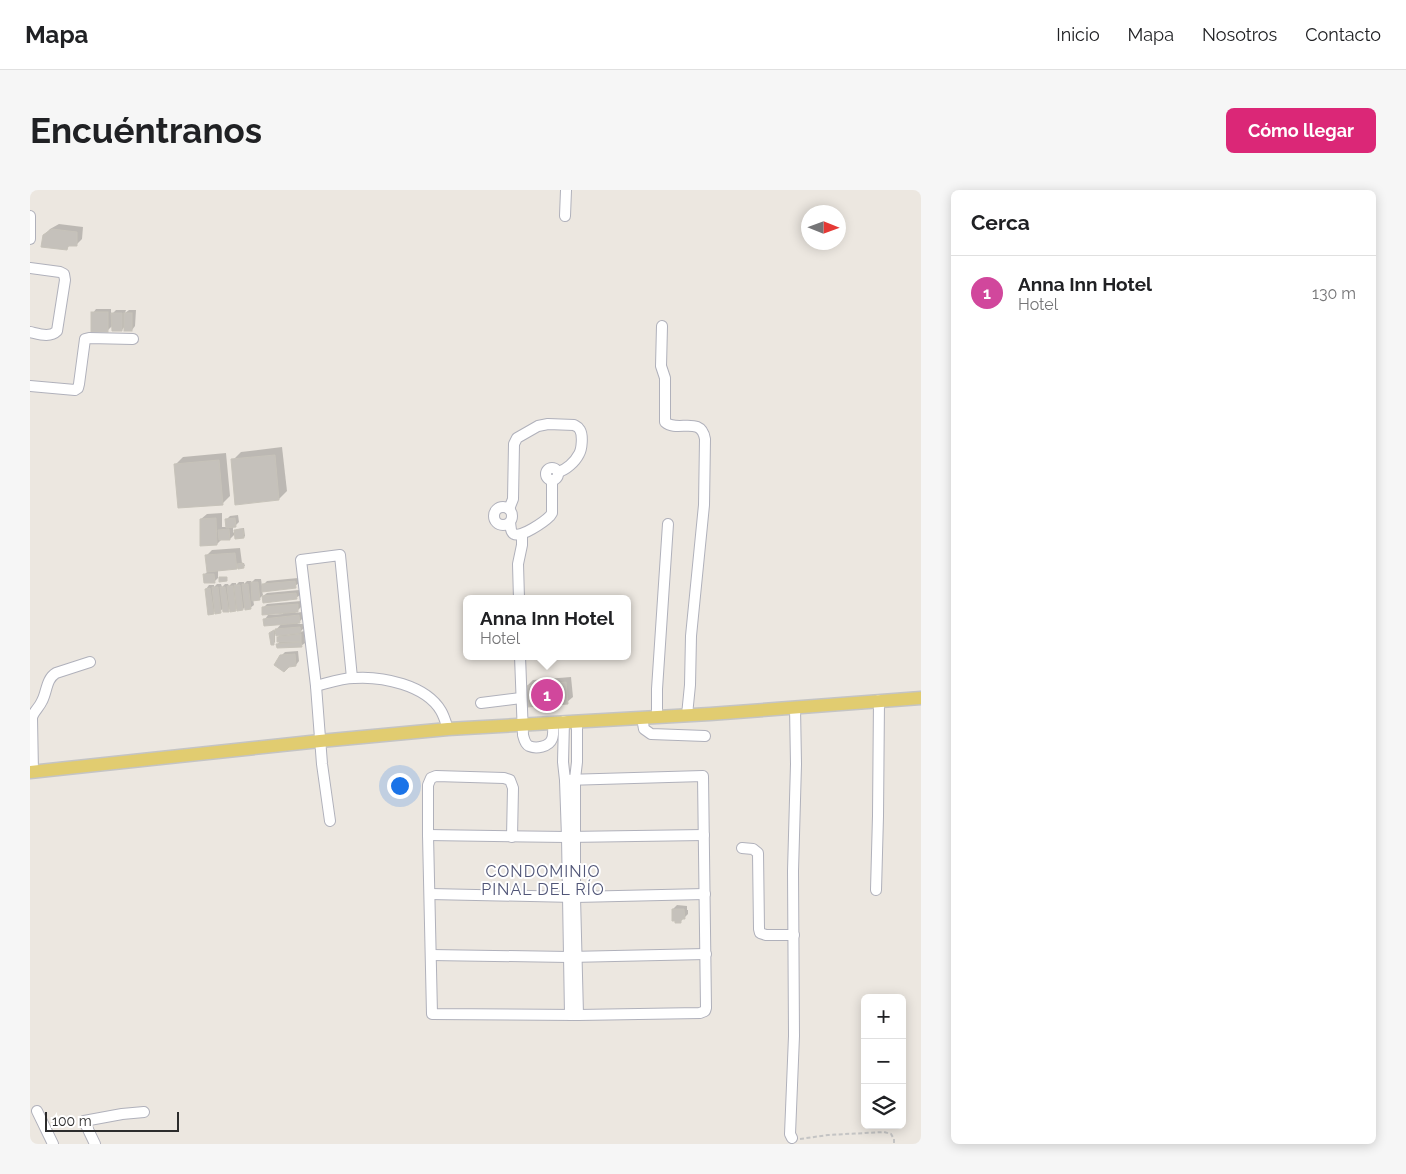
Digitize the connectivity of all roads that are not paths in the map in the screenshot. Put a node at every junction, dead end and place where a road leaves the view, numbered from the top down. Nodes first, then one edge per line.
1 (566, 190) edge
2 (30, 216) edge
3 (566, 216) dead end
4 (30, 239) edge
5 (30, 268) edge
6 (662, 326) dead end
7 (30, 332) edge
8 (133, 339) dead end
9 (30, 386) edge
10 (509, 509) junction
11 (510, 523) junction
12 (668, 524) dead end
13 (522, 535) junction
14 (519, 595) edge
15 (520, 660) edge
16 (90, 662) dead end
17 (352, 678) junction
18 (316, 686) junction
19 (521, 698) junction
20 (921, 698) edge
21 (879, 700) junction
22 (481, 703) dead end
23 (795, 707) junction
24 (687, 715) junction
25 (657, 716) junction
26 (642, 718) junction
27 (577, 721) junction
28 (558, 722) junction
29 (522, 724) junction
30 (448, 729) junction
31 (705, 736) dead end
32 (320, 741) junction
33 (564, 746) junction
34 (576, 746) junction
35 (32, 772) edge
36 (570, 780) junction
37 (330, 821) dead end
38 (428, 835) junction
39 (704, 835) junction
40 (512, 837) junction
41 (571, 837) junction
42 (742, 848) dead end
43 (876, 890) dead end
44 (430, 894) junction
45 (705, 894) junction
46 (571, 897) junction
47 (794, 935) junction
48 (706, 954) junction
49 (431, 955) junction
50 (573, 957) junction
51 (574, 1015) junction
52 (37, 1111) dead end
53 (144, 1112) dead end
54 (792, 1138) road end
55 (53, 1144) edge
56 (95, 1144) edge

1 - 3 street
2 - 4 street
5 - 7 street
6 - 24 street
8 - 9 street
10 - 11 street
10 - 11 street
10 - 13 street
11 - 13 street
12 - 25 street
13 - 14 street
15 - 19 street
16 - 35 street
17 - 18 street
17 - 18 street
17 - 30 street
18 - 32 street
19 - 22 street
19 - 29 street
20 - 21 main road
21 - 23 main road
21 - 43 street
23 - 24 main road
23 - 47 street
24 - 25 main road
25 - 26 main road
26 - 27 main road
26 - 31 street
27 - 28 main road
27 - 34 street
28 - 29 main road
28 - 29 street
28 - 33 street
29 - 30 main road
30 - 32 main road
32 - 35 main road
32 - 37 street
33 - 34 street
33 - 36 street
34 - 36 street
36 - 39 street
36 - 41 street
38 - 40 street
38 - 40 street
38 - 44 street
39 - 41 street
39 - 45 street
40 - 41 street
41 - 46 street
42 - 47 street
44 - 46 street
44 - 49 street
45 - 46 street
45 - 48 street
46 - 50 street
47 - 54 street
48 - 50 street
48 - 51 street
49 - 50 street
49 - 51 street
50 - 51 street
52 - 55 street
53 - 56 street

